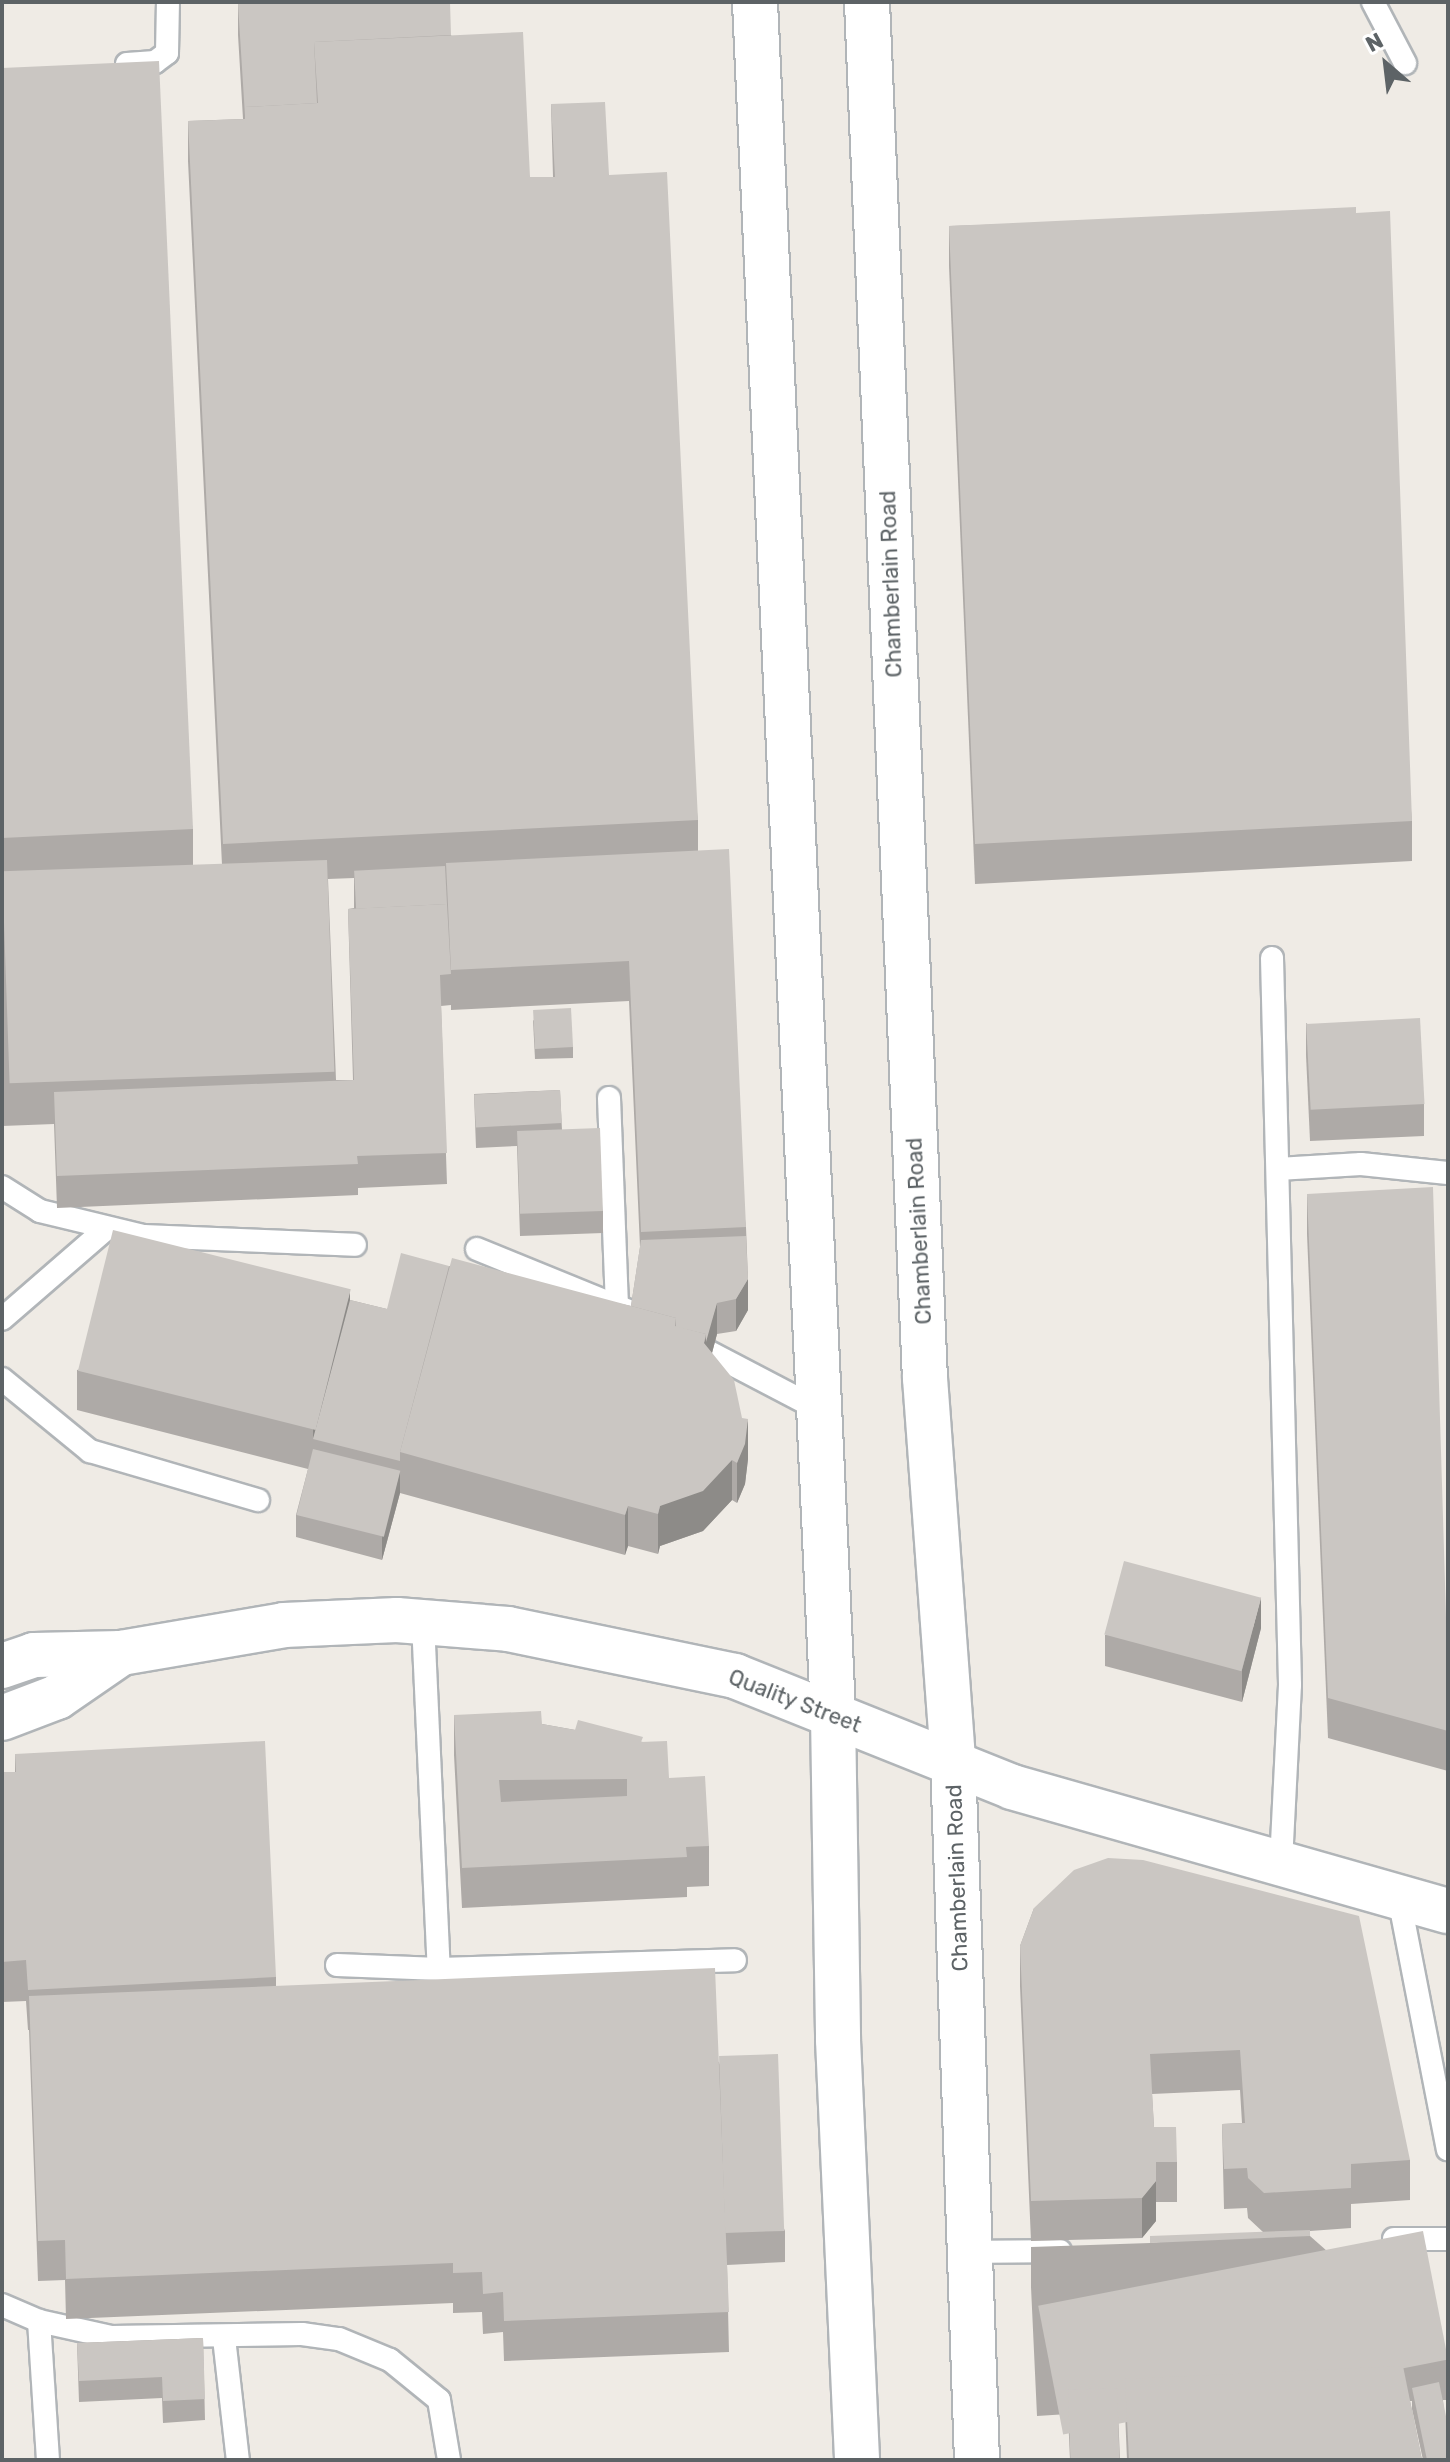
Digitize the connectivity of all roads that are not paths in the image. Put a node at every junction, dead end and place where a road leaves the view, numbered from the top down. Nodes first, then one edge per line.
1 (168, 2) edge
2 (755, 2) edge
3 (867, 2) edge
4 (1373, 2) edge
5 (1405, 63) dead end
6 (102, 66) edge
7 (1272, 958) dead end
8 (609, 1098) dead end
9 (1278, 1169) junction
10 (1448, 1173) edge
11 (2, 1187) edge
12 (106, 1229) junction
13 (355, 1245) dead end
14 (477, 1249) dead end
15 (617, 1305) junction
16 (2, 1319) edge
17 (2, 1379) edge
18 (816, 1408) junction
19 (258, 1500) dead end
20 (423, 1622) junction
21 (121, 1653) junction
22 (2, 1666) edge
23 (833, 1715) junction
24 (2, 1718) edge
25 (953, 1760) junction
26 (1281, 1863) junction
27 (1399, 1898) junction
28 (1448, 1911) edge
29 (735, 1960) dead end
30 (337, 1965) dead end
31 (439, 1969) junction
32 (1448, 2149) edge
33 (1448, 2239) edge
34 (1372, 2240) edge
35 (1079, 2250) edge
36 (969, 2252) junction
37 (2, 2305) edge
38 (39, 2321) junction
39 (224, 2338) junction
40 (48, 2460) edge
41 (238, 2460) edge
42 (449, 2460) edge
43 (857, 2460) edge
44 (977, 2460) edge

1 - 6 lane
2 - 18 street
3 - 25 street, Chamberlain Road
4 - 5 lane
7 - 9 lane
8 - 15 lane
9 - 10 lane
9 - 26 lane
11 - 12 lane
12 - 13 lane
12 - 16 lane
14 - 15 lane
15 - 18 lane
17 - 19 lane
18 - 23 street
20 - 21 street, Quality Street
20 - 23 street, Quality Street
20 - 31 lane
21 - 22 street, Quality Street
21 - 24 street, Quality Street
23 - 25 street, Quality Street
23 - 43 street
25 - 26 street, Quality Street
25 - 36 street, Chamberlain Road
26 - 27 street, Quality Street
27 - 28 street, Quality Street
27 - 32 lane
29 - 31 lane
30 - 31 lane
33 - 34 lane
35 - 36 lane
36 - 44 street, Chamberlain Road
37 - 38 lane
38 - 39 lane
38 - 40 lane
39 - 41 lane
39 - 42 lane

